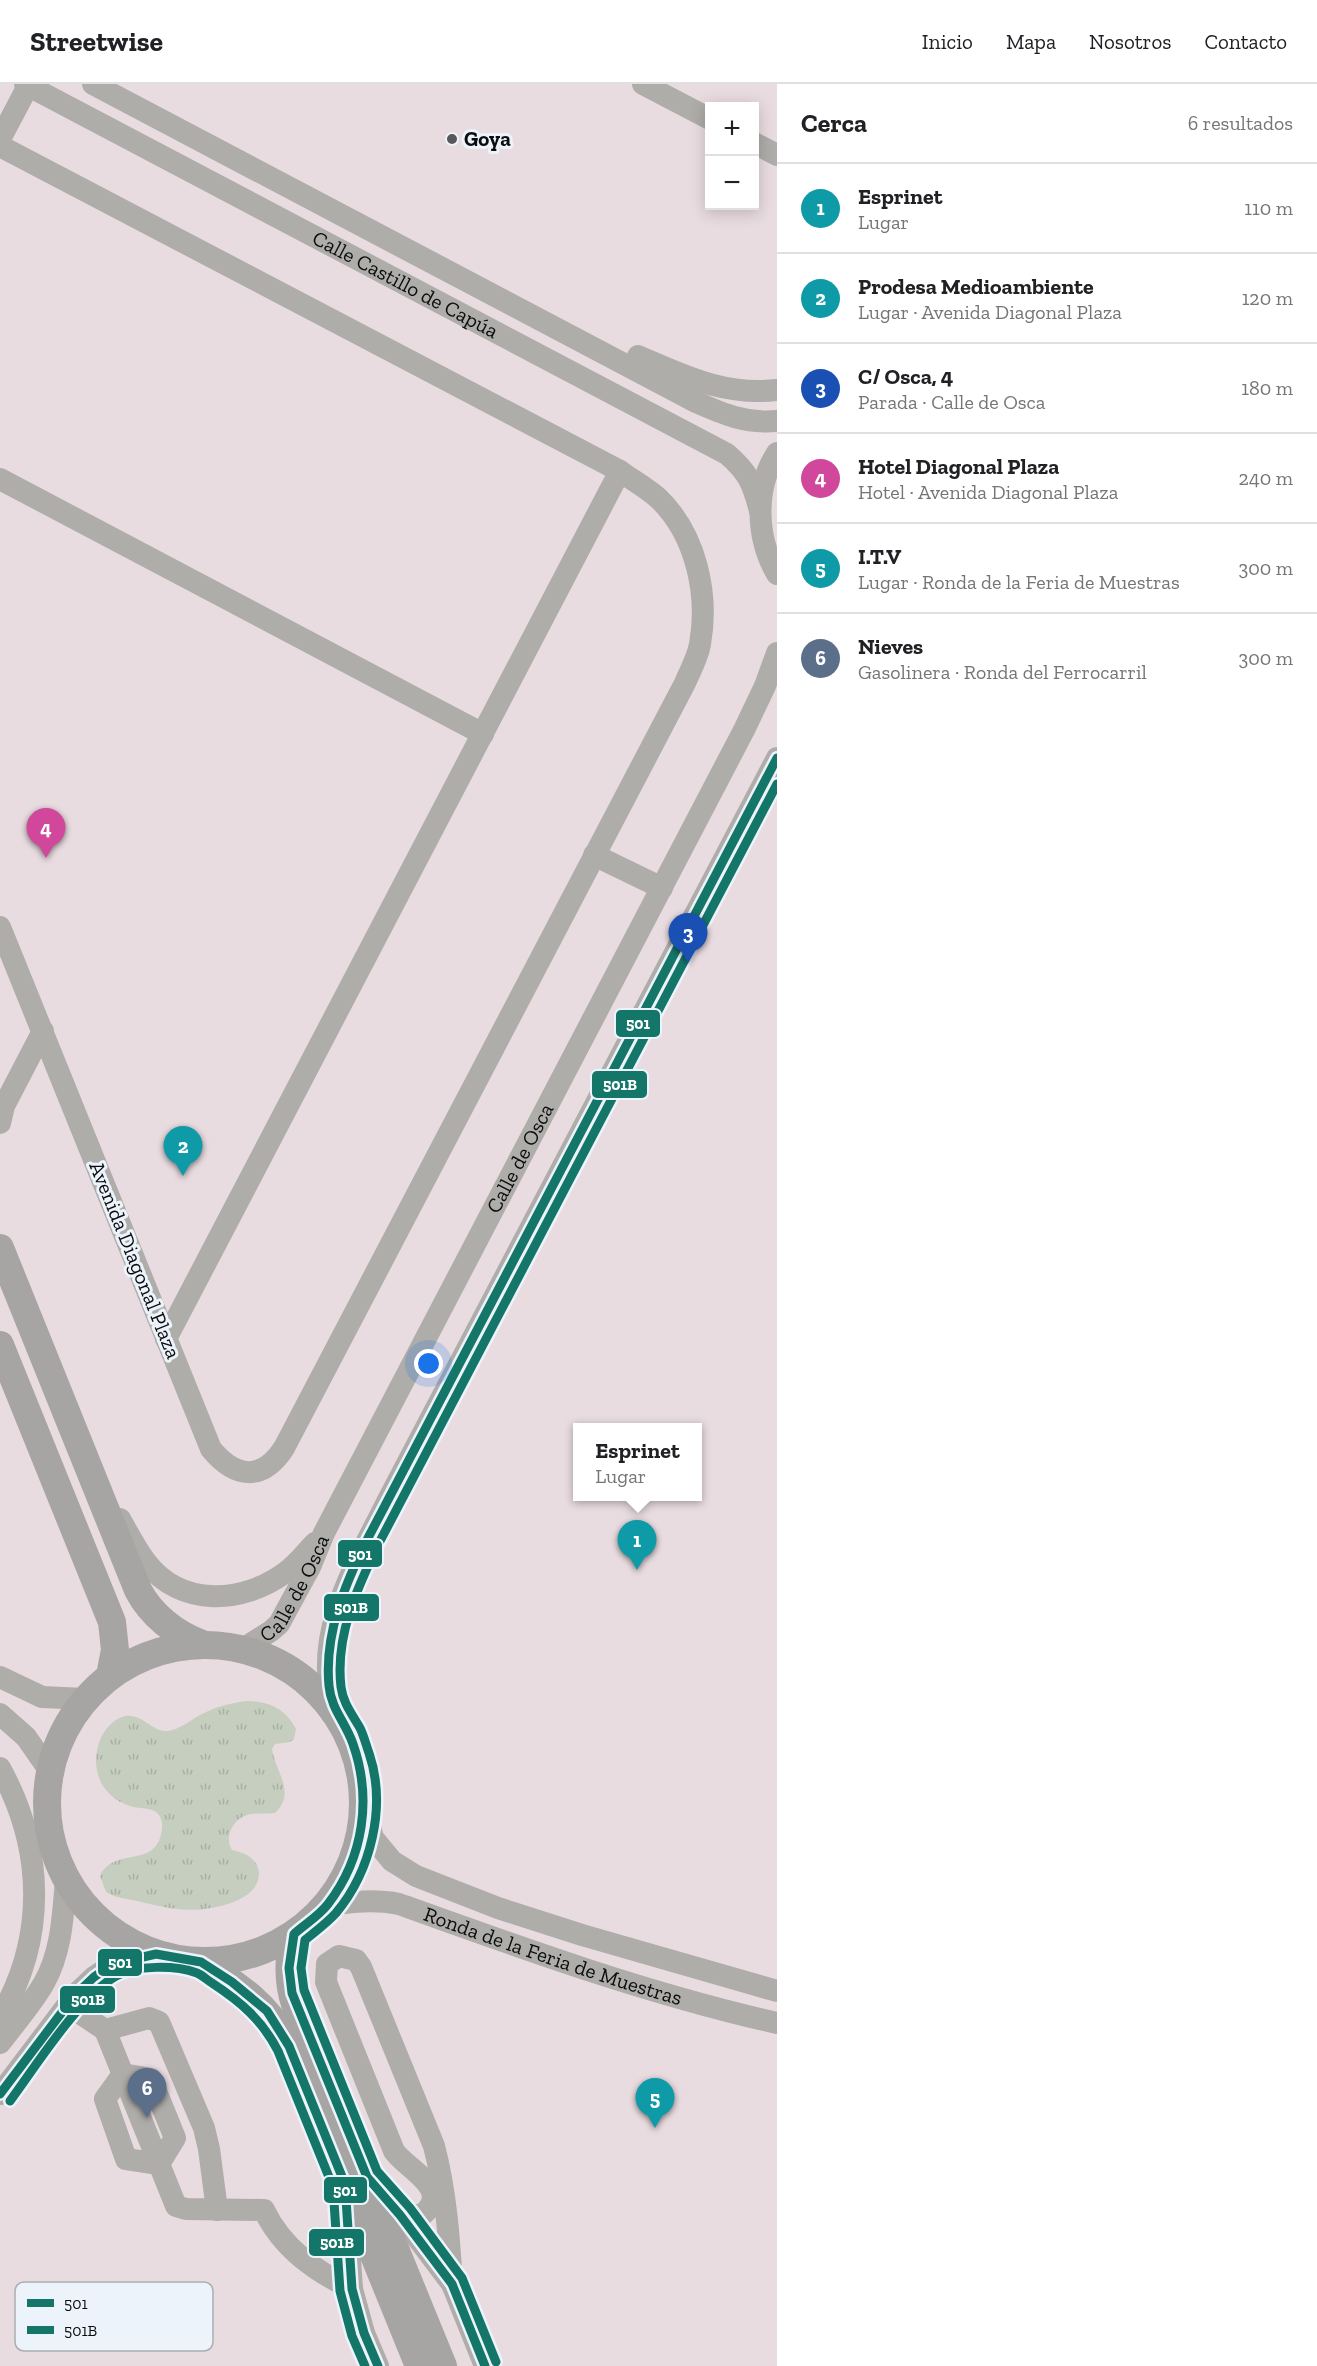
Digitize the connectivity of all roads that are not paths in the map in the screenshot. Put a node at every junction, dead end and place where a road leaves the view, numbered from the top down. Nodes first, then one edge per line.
1 (93, 84) edge
2 (643, 84) edge
3 (27, 85) edge
4 (118, 90) edge
5 (705, 116) edge
6 (0, 139) edge
7 (0, 146) edge
8 (759, 146) edge
9 (777, 155) edge
10 (546, 323) junction
11 (777, 390) edge
12 (777, 421) edge
13 (777, 453) edge
14 (620, 471) junction
15 (0, 479) edge
16 (760, 512) junction
17 (777, 573) edge
18 (777, 653) edge
19 (483, 734) junction
20 (777, 758) edge
21 (594, 855) junction
22 (662, 888) junction
23 (0, 927) edge
24 (43, 1031) junction
25 (0, 1123) edge
26 (0, 1248) edge
27 (166, 1339) junction
28 (0, 1345) edge
29 (86, 1460) junction
30 (324, 1533) junction
31 (202, 1644) junction
32 (244, 1648) junction
33 (110, 1676) junction
34 (0, 1677) edge
35 (85, 1699) junction
36 (334, 1708) junction
37 (0, 1714) edge
38 (0, 1768) edge
39 (49, 1770) junction
40 (365, 1808) junction
41 (66, 1879) junction
42 (326, 1905) junction
43 (294, 1934) junction
44 (156, 1954) junction
45 (201, 1962) junction
46 (777, 1990) edge
47 (68, 2005) junction
48 (0, 2017) edge
49 (777, 2023) edge
50 (105, 2030) junction
51 (0, 2043) edge
52 (0, 2094) edge
53 (434, 2146) junction
54 (410, 2166) junction
55 (356, 2180) junction
56 (216, 2210) junction
57 (400, 2214) junction
58 (452, 2284) junction
59 (352, 2289) junction
60 (378, 2366) edge
61 (419, 2366) edge
62 (444, 2366) edge
63 (484, 2366) edge

1 - 4 street, Calle Castillo de Capúa
2 - 5 street
3 - 6 street
3 - 16 street, Calle Castillo de Capúa
4 - 10 street, Calle Castillo de Capúa
7 - 14 street
8 - 9 street
10 - 11 street
10 - 12 street, Calle Castillo de Capúa
13 - 16 street
14 - 19 street
14 - 21 street
15 - 19 street
16 - 17 street
18 - 22 street, Calle de Osca
19 - 27 street
20 - 36 street, Calle de Osca
21 - 22 street
21 - 27 street, Avenida Diagonal Plaza
22 - 30 street, Calle de Osca
23 - 24 street, Avenida Diagonal Plaza
24 - 25 street
24 - 27 street, Avenida Diagonal Plaza
26 - 29 main road
28 - 33 main road
29 - 30 street
29 - 31 main road
30 - 32 street, Calle de Osca
31 - 32 main road
31 - 33 main road
32 - 36 main road
33 - 35 main road
34 - 35 street
35 - 39 main road
36 - 40 main road
37 - 39 street
38 - 48 street
39 - 41 main road
40 - 42 main road
40 - 46 street, Ronda de la Feria de Muestras
41 - 44 main road
41 - 51 street
42 - 43 main road
42 - 49 street, Ronda de la Feria de Muestras
43 - 45 main road
43 - 55 main road
44 - 45 main road
44 - 47 street
45 - 55 main road
47 - 50 street
47 - 52 street
50 - 56 street
50 - 56 street
53 - 54 street
53 - 54 street
53 - 58 street
54 - 57 street
55 - 57 street
55 - 59 street
55 - 61 main road
55 - 62 main road
56 - 59 street
57 - 58 street
58 - 63 street
59 - 60 street

